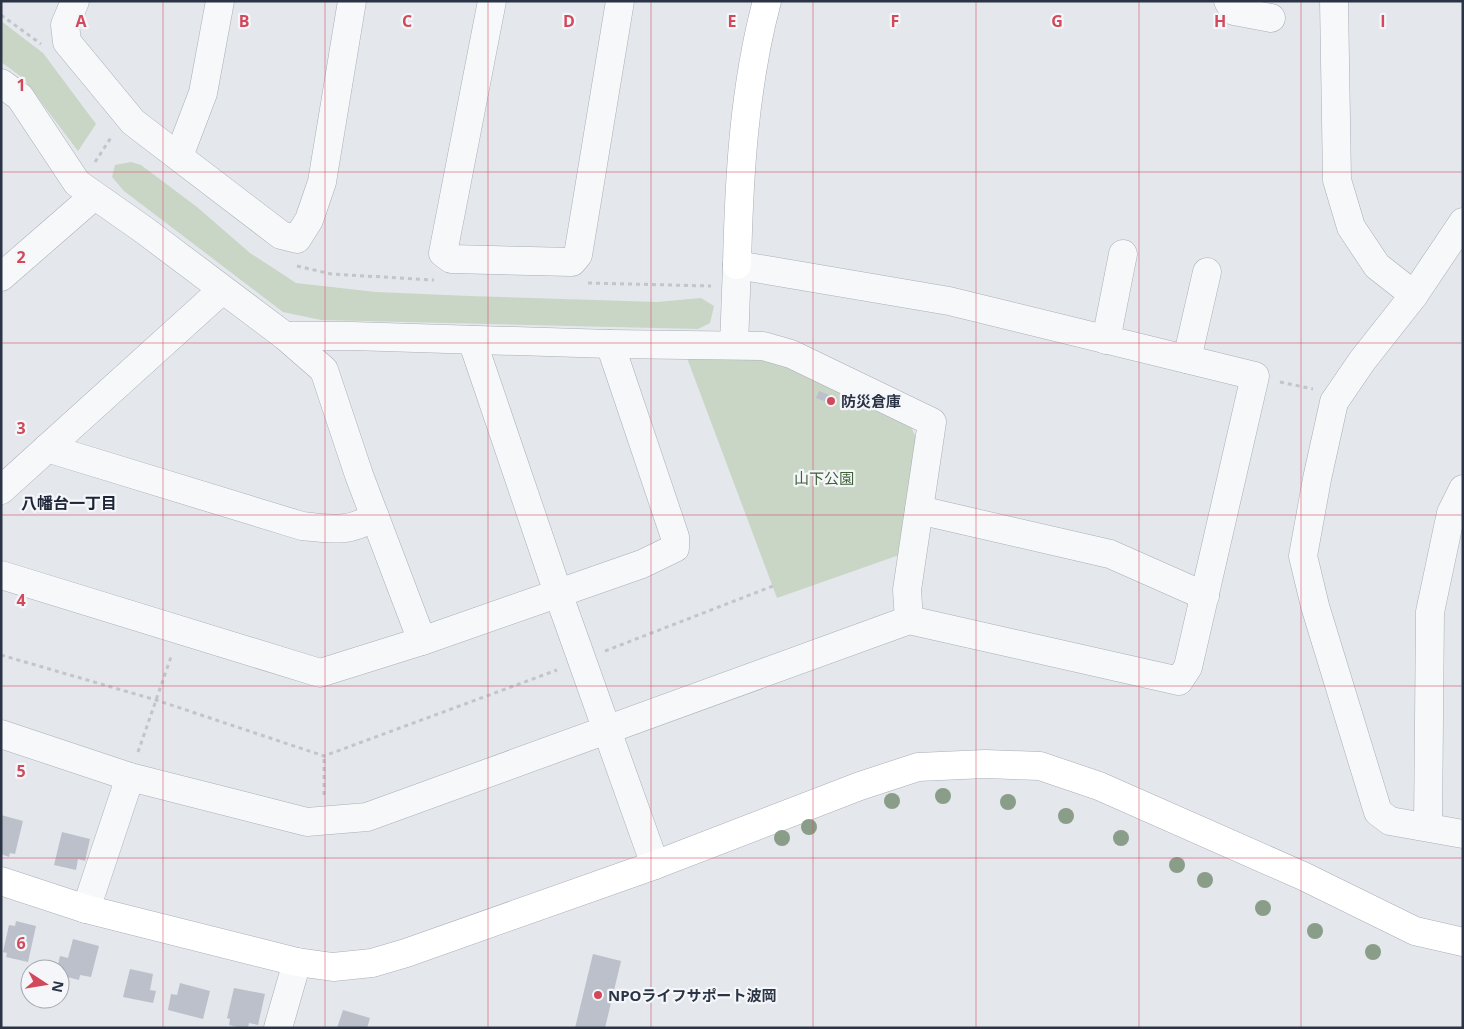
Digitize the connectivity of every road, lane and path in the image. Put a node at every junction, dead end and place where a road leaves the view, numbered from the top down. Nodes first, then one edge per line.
1 (75, 1) edge
2 (220, 1) edge
3 (352, 1) edge
4 (492, 1) edge
5 (620, 1) edge
6 (767, 1) edge
7 (1228, 1) edge
8 (1334, 1) edge
9 (1271, 18) dead end
10 (1, 83) edge
11 (126, 114) junction
12 (179, 156) junction
13 (85, 190) junction
14 (1463, 222) edge
15 (1124, 254) dead end
16 (737, 265) junction
17 (1207, 272) dead end
18 (1, 277) edge
19 (222, 290) junction
20 (1414, 296) junction
21 (285, 336) junction
22 (472, 340) junction
23 (1106, 340) junction
24 (610, 344) junction
25 (734, 345) junction
26 (1187, 360) junction
27 (1255, 376) junction
28 (1320, 390) dead end
29 (47, 448) junction
30 (1463, 489) edge
31 (1, 490) edge
32 (919, 510) junction
33 (374, 517) junction
34 (1, 575) edge
35 (773, 586) dead end
36 (558, 593) junction
37 (1205, 596) junction
38 (909, 620) junction
39 (180, 630) junction
40 (422, 641) junction
41 (1, 655) edge
42 (582, 661) junction
43 (156, 700) junction
44 (607, 730) junction
45 (1, 734) edge
46 (324, 756) junction
47 (130, 777) junction
48 (324, 822) junction
49 (1428, 827) junction
50 (1463, 834) edge
51 (655, 865) junction
52 (1, 881) edge
53 (86, 909) junction
54 (1463, 942) edge
55 (297, 962) junction
56 (278, 1028) edge

1 - 11 street
2 - 12 street
3 - 12 street
4 - 5 street
6 - 16 street
7 - 9 street
8 - 20 street
10 - 13 street
11 - 12 street
11 - 13 path
13 - 18 street
13 - 19 street
14 - 20 street
15 - 23 street
16 - 23 street
16 - 25 street
17 - 26 street
19 - 21 street
19 - 29 street
20 - 49 street
21 - 22 street
21 - 33 street
22 - 24 street
22 - 36 street
23 - 26 street
24 - 25 street
24 - 36 street
25 - 32 street
26 - 27 street
27 - 28 path
27 - 37 street
29 - 31 street
29 - 33 street
30 - 49 street
32 - 37 street
32 - 38 street
33 - 40 street
34 - 39 street
35 - 42 path
36 - 40 street
36 - 42 street
37 - 38 street
38 - 44 street
39 - 40 street
39 - 43 path
41 - 43 path
42 - 44 street
42 - 46 path
43 - 46 path
43 - 47 path
44 - 48 street
44 - 51 street
45 - 47 street
46 - 48 path
47 - 48 street
47 - 53 street
49 - 50 street
51 - 54 street
51 - 55 street
52 - 53 street
53 - 55 street
55 - 56 street

